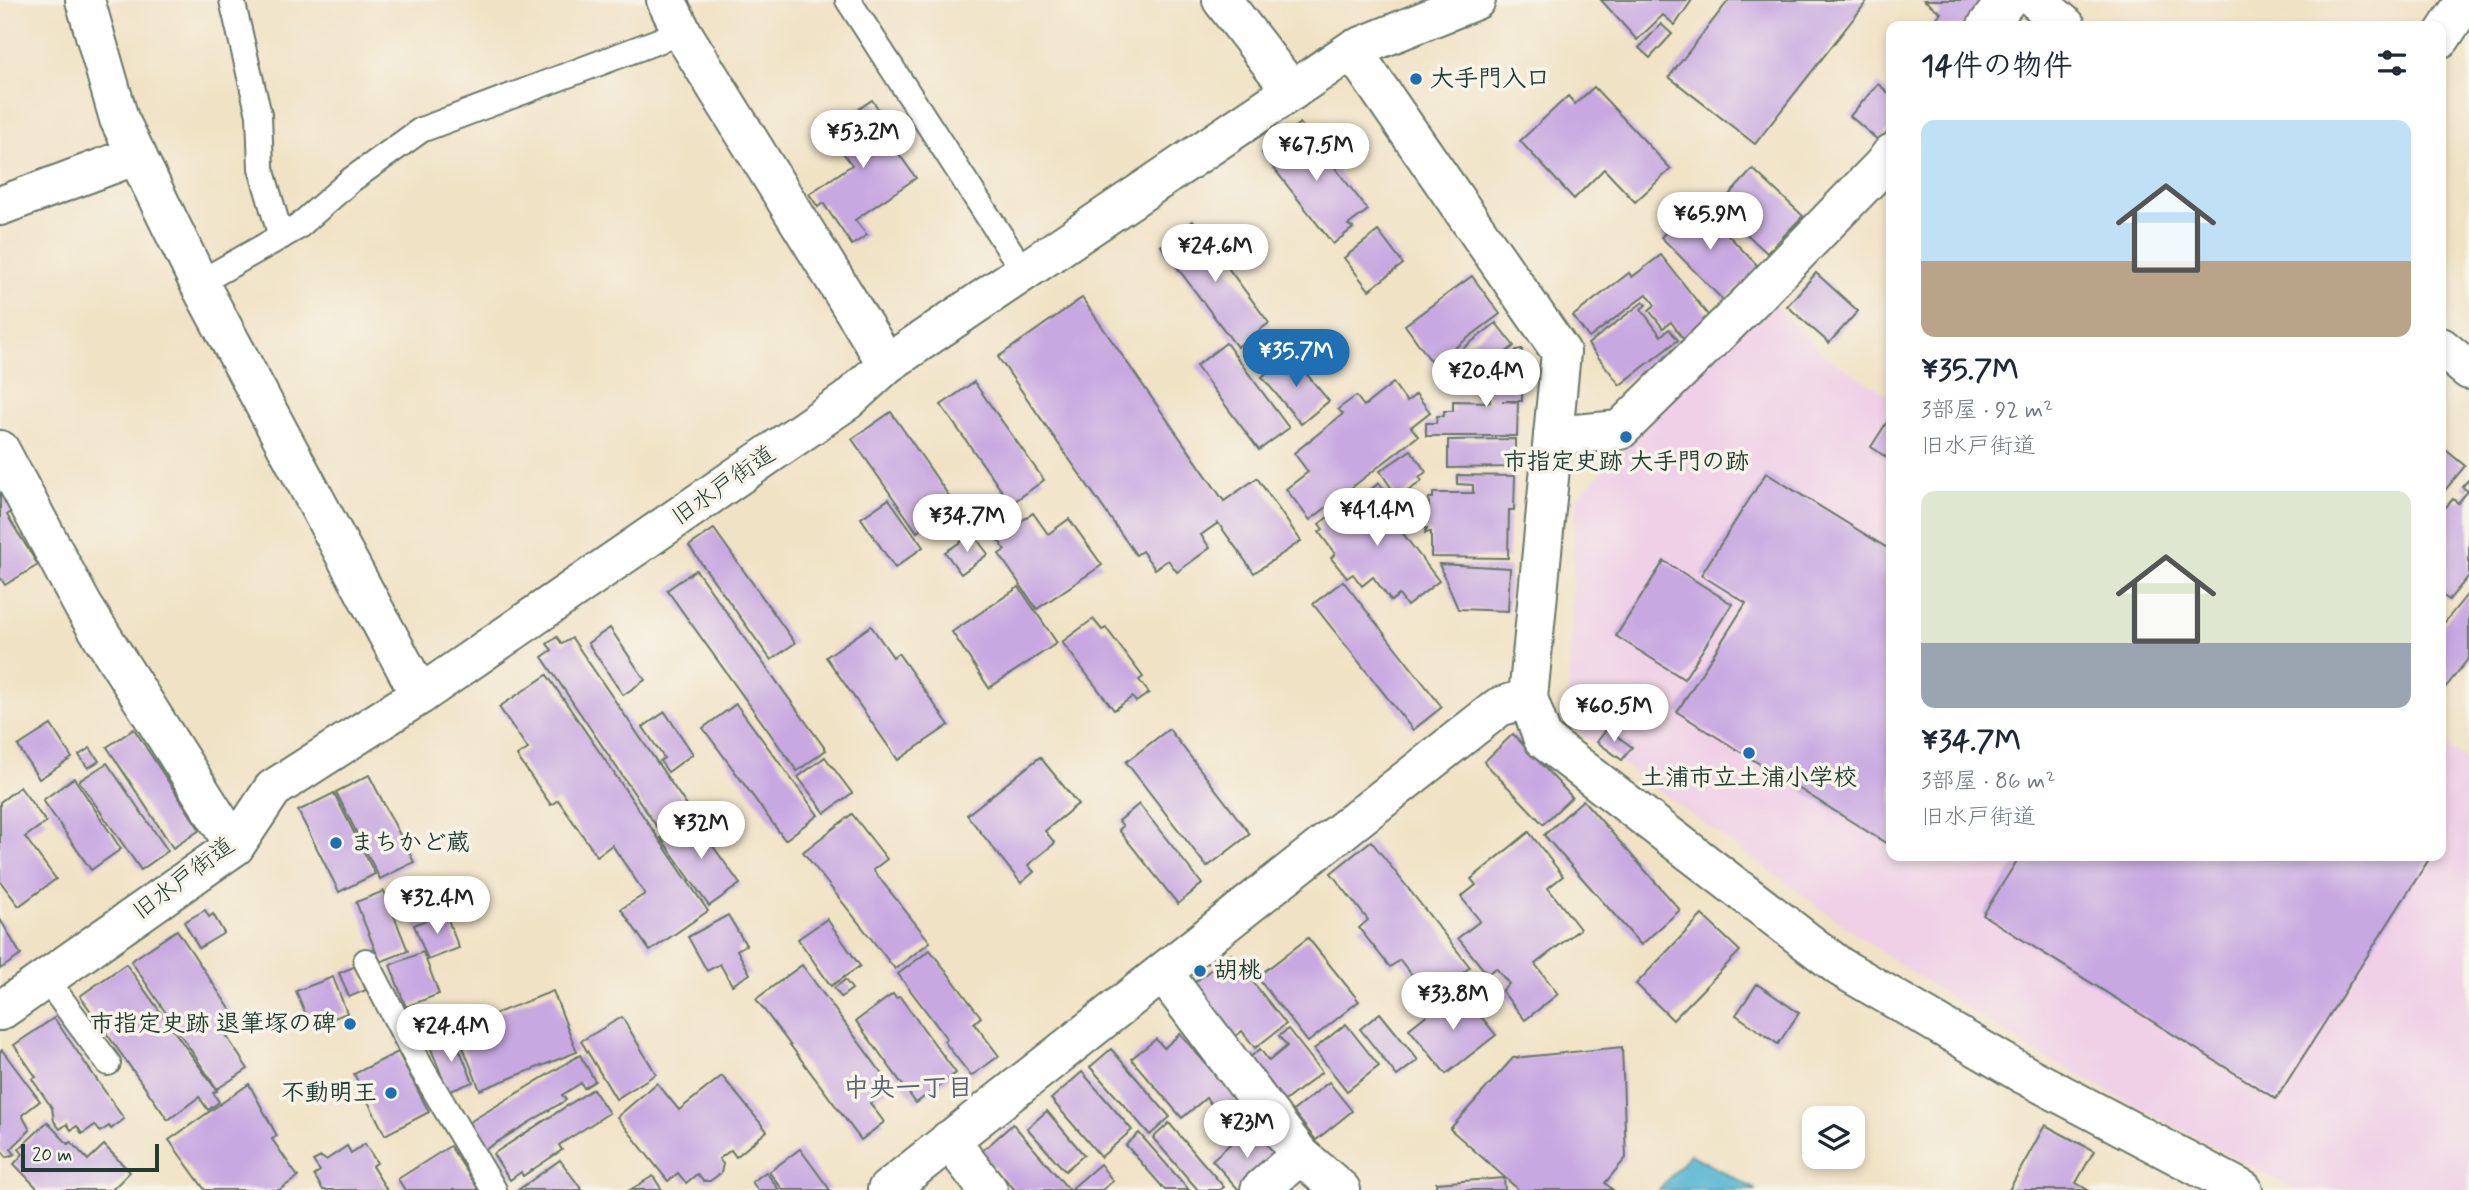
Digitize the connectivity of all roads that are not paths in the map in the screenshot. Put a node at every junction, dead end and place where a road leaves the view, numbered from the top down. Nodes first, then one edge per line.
1 (85, 0) edge
2 (232, 0) edge
3 (848, 0) edge
4 (1222, 0) edge
5 (1476, 0) edge
6 (2007, 0) edge
7 (2036, 0) edge
8 (2466, 0) edge
9 (674, 16) edge
10 (1991, 21) edge
11 (2060, 21) edge
12 (2446, 30) edge
13 (1352, 50) junction
14 (1292, 91) junction
15 (137, 155) junction
16 (1886, 159) edge
17 (0, 205) edge
18 (281, 237) junction
19 (1010, 252) dead end
20 (199, 283) junction
21 (2446, 351) edge
22 (887, 365) junction
23 (2469, 370) edge
24 (1553, 436) junction
25 (2, 460) edge
26 (420, 695) junction
27 (1528, 698) junction
28 (235, 846) junction
29 (366, 961) dead end
30 (1163, 973) junction
31 (46, 979) junction
32 (0, 1011) edge
33 (108, 1063) dead end
34 (949, 1140) junction
35 (1300, 1155) junction
36 (494, 1190) edge
37 (887, 1190) edge
38 (988, 1190) edge
39 (1260, 1190) edge
40 (1341, 1190) edge
41 (2243, 1190) edge

1 - 15 street
2 - 18 lane
3 - 19 lane
4 - 14 street
5 - 13 street, 旧水戸街道
6 - 10 street
7 - 11 street
8 - 12 street
9 - 18 lane
9 - 22 street
13 - 14 street, 旧水戸街道
13 - 24 street
14 - 22 street, 旧水戸街道
15 - 17 street
15 - 20 street
16 - 24 street
18 - 20 lane
20 - 26 street
21 - 23 street
22 - 26 street, 旧水戸街道
24 - 27 street
25 - 28 street
26 - 28 street, 旧水戸街道
27 - 30 street
27 - 41 street
28 - 31 street, 旧水戸街道
29 - 36 lane
30 - 34 street
30 - 35 street
31 - 32 street, 旧水戸街道
31 - 33 lane
34 - 37 street
34 - 38 street
35 - 39 street
35 - 40 street

